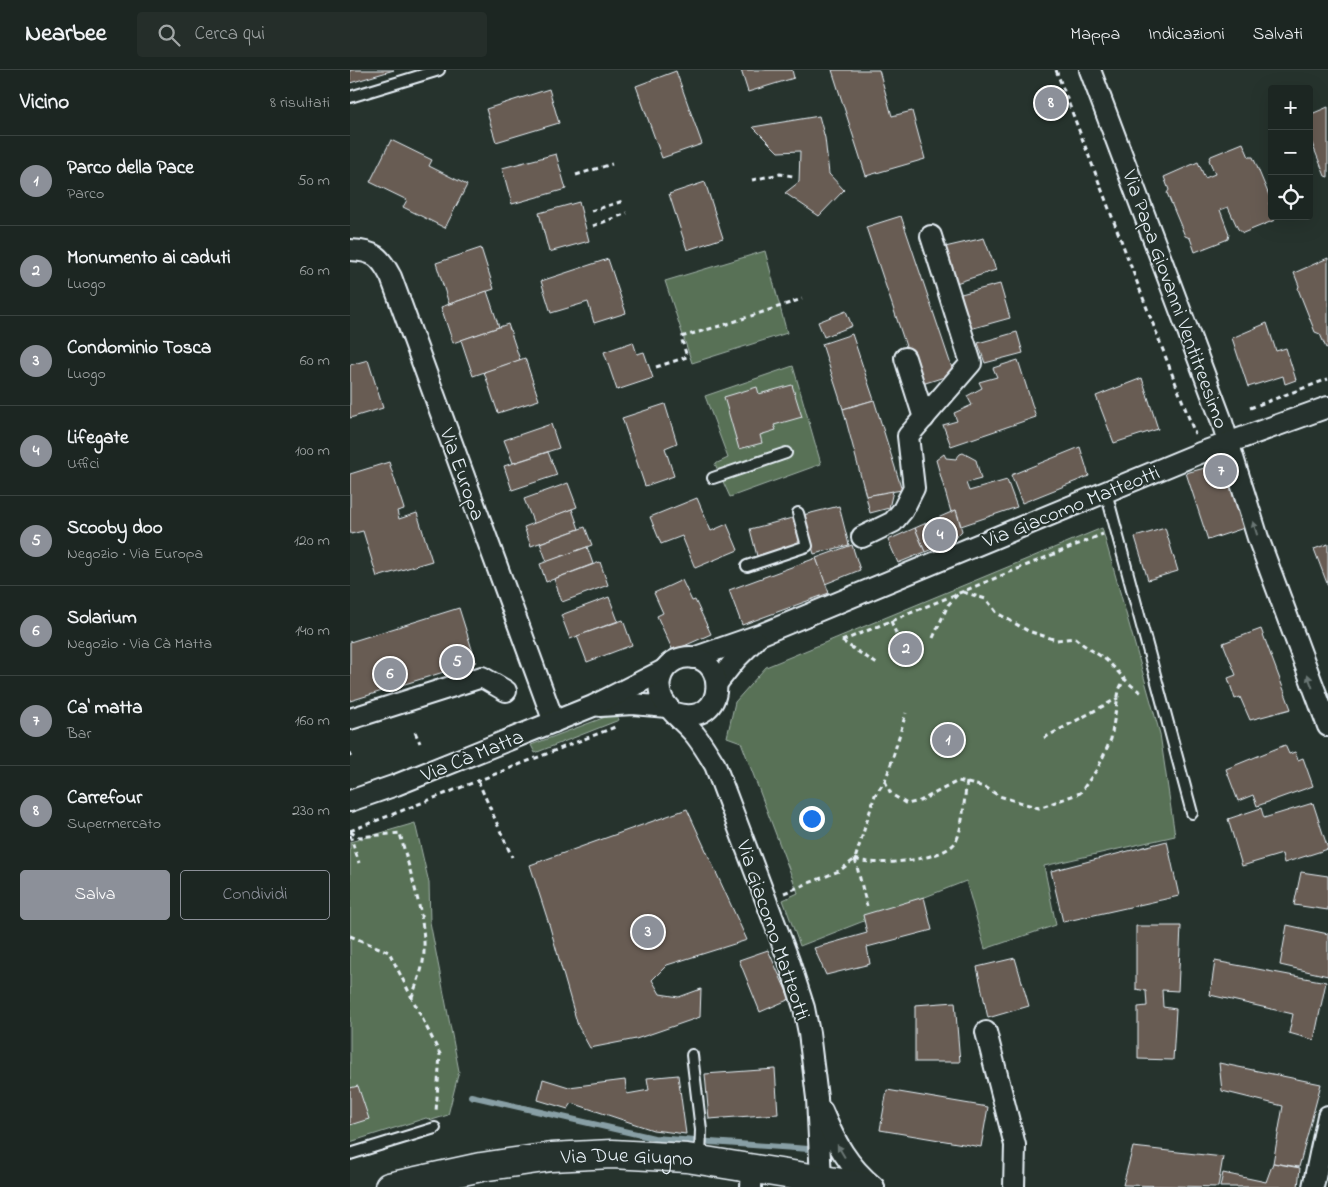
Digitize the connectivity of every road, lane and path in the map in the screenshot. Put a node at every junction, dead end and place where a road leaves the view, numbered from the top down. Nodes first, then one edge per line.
1 (440, 70) edge
2 (1056, 70) edge
3 (1090, 70) edge
4 (350, 97) edge
5 (612, 164) dead end
6 (576, 175) dead end
7 (793, 176) dead end
8 (752, 180) dead end
9 (623, 201) dead end
10 (591, 211) dead end
11 (627, 214) dead end
12 (593, 226) dead end
13 (931, 236) dead end
14 (350, 250) edge
15 (802, 299) dead end
16 (905, 358) dead end
17 (656, 367) dead end
18 (1328, 379) edge
19 (1328, 407) edge
20 (1250, 408) dead end
21 (924, 418) junction
22 (1194, 429) dead end
23 (1228, 442) junction
24 (786, 453) dead end
25 (713, 478) dead end
26 (1106, 492) junction
27 (798, 513) dead end
28 (1117, 528) junction
29 (862, 537) dead end
30 (747, 566) dead end
31 (960, 592) junction
32 (891, 621) junction
33 (762, 634) junction
34 (898, 638) dead end
35 (934, 638) dead end
36 (693, 658) junction
37 (877, 664) dead end
38 (664, 670) junction
39 (1124, 679) junction
40 (717, 683) junction
41 (506, 691) dead end
42 (1118, 697) junction
43 (1163, 701) junction
44 (711, 705) junction
45 (593, 706) junction
46 (671, 710) junction
47 (906, 713) dead end
48 (350, 719) edge
49 (554, 722) junction
50 (623, 724) dead end
51 (1328, 726) edge
52 (415, 732) dead end
53 (1044, 738) dead end
54 (420, 743) dead end
55 (350, 752) edge
56 (350, 759) edge
57 (714, 765) junction
58 (478, 781) junction
59 (885, 781) junction
60 (966, 782) junction
61 (350, 801) edge
62 (1192, 813) dead end
63 (350, 833) edge
64 (512, 857) dead end
65 (855, 859) junction
66 (359, 863) dead end
67 (766, 900) junction
68 (867, 906) dead end
69 (350, 936) edge
70 (412, 998) junction
71 (986, 1032) dead end
72 (692, 1055) dead end
73 (817, 1098) junction
74 (1328, 1116) edge
75 (435, 1128) joint
76 (350, 1154) edge
77 (701, 1154) junction
78 (751, 1178) edge
79 (821, 1179) junction
80 (389, 1187) edge
81 (867, 1187) edge
82 (874, 1187) edge
83 (1014, 1187) edge
84 (1313, 1187) edge

1 - 4 lane
2 - 22 path
3 - 23 street, Via Papa Giovanni Ventitreesimo
5 - 6 path
7 - 8 path
9 - 10 path
11 - 12 path
13 - 21 street
14 - 49 street, Via Europa
15 - 17 path
16 - 21 street
18 - 20 path
19 - 23 street, Via Giacomo Matteotti
21 - 29 street
23 - 26 street, Via Giacomo Matteotti
51 -> 23 street, Via Papa Giovanni Ventitreesimo
24 - 25 lane
26 - 28 lane
26 - 33 street, Via Giacomo Matteotti
27 - 30 lane
28 - 31 path
28 - 43 lane
31 - 32 path
31 - 35 path
31 - 39 path
32 - 34 path
32 - 37 path
33 - 36 street, Via Giacomo Matteotti
33 - 40 street, Via Giacomo Matteotti
36 - 38 street, Via Giacomo Matteotti
36 - 40 street
38 - 45 street, Via Cà Matta
38 - 46 street, Via Giacomo Matteotti
39 - 42 path
39 - 43 path
40 - 44 street, Via Giacomo Matteotti
41 - 48 street
42 - 53 path
42 - 60 path
43 - 62 lane
44 - 46 street
44 - 57 street, Via Giacomo Matteotti
45 - 46 street, Via Cà Matta
45 - 49 street, Via Cà Matta
46 - 57 street, Via Giacomo Matteotti
47 - 59 path
49 - 61 street, Via Cà Matta
50 - 58 path
52 - 54 path
55 - 56 path
57 - 67 street, Via Giacomo Matteotti
58 - 63 path
58 - 64 path
59 - 60 path
59 - 65 path
60 - 65 path
63 - 66 path
63 - 70 path
65 - 67 path
65 - 68 path
67 - 73 street, Via Giacomo Matteotti
69 - 70 path
70 - 75 path
71 - 83 street
72 - 77 lane
73 - 79 street, Via Giacomo Matteotti
82 -> 73 street, Via Giacomo Matteotti
74 - 84 street
75 - 76 lane
77 - 78 main road, Via Due Giugno
77 - 80 main road, Via Due Giugno
78 - 79 main road, Via Due Giugno
79 - 81 main road, Via Due Giugno

